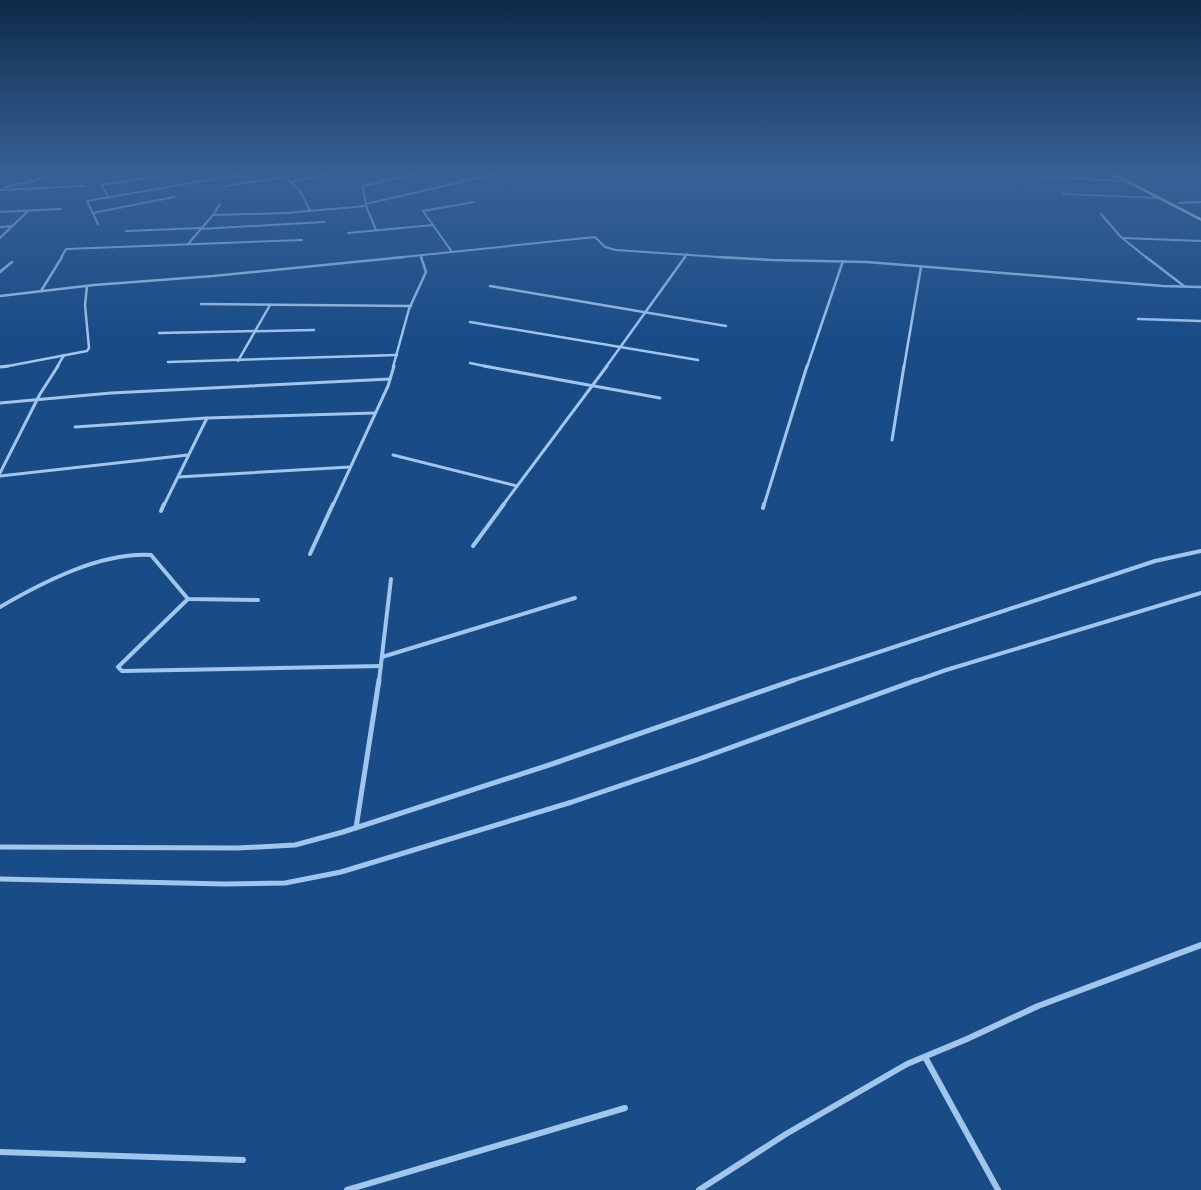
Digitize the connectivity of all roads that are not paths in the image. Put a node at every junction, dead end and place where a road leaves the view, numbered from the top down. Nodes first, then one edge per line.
1 (13, 226) edge
2 (231, 227) edge
3 (375, 227) edge
4 (416, 227) edge
5 (434, 227) edge
6 (1112, 227) edge
7 (201, 228) junction
8 (376, 230) junction
9 (126, 231) dead end
10 (348, 233) dead end
11 (0, 238) edge
12 (1122, 238) junction
13 (302, 240) dead end
14 (1201, 241) edge
15 (188, 244) junction
16 (452, 252) junction
17 (687, 254) junction
18 (421, 255) junction
19 (843, 261) junction
20 (12, 262) dead end
21 (921, 267) junction
22 (0, 272) edge
23 (87, 286) junction
24 (490, 286) dead end
25 (1185, 286) junction
26 (1201, 286) edge
27 (41, 291) junction
28 (0, 296) edge
29 (201, 304) dead end
30 (270, 305) junction
31 (411, 306) junction
32 (645, 313) junction
33 (1138, 319) dead end
34 (1201, 321) edge
35 (470, 322) dead end
36 (726, 326) dead end
37 (314, 330) dead end
38 (159, 332) dead end
39 (254, 332) junction
40 (620, 348) junction
41 (64, 355) junction
42 (397, 355) junction
43 (698, 360) dead end
44 (238, 361) junction
45 (168, 362) dead end
46 (470, 363) dead end
47 (0, 367) edge
48 (390, 379) junction
49 (592, 385) junction
50 (660, 398) dead end
51 (37, 399) junction
52 (0, 402) edge
53 (375, 413) junction
54 (207, 418) junction
55 (75, 427) dead end
56 (892, 440) dead end
57 (188, 455) junction
58 (393, 455) dead end
59 (350, 467) junction
60 (0, 473) edge
61 (0, 476) edge
62 (178, 477) junction
63 (517, 486) junction
64 (763, 508) dead end
65 (161, 511) dead end
66 (473, 546) dead end
67 (1201, 551) edge
68 (310, 554) dead end
69 (391, 579) dead end
70 (1201, 593) edge
71 (575, 598) dead end
72 (188, 599) junction
73 (258, 600) dead end
74 (0, 607) edge
75 (382, 657) junction
76 (381, 666) junction
77 (356, 828) junction
78 (0, 847) edge
79 (0, 879) edge
80 (1201, 945) edge
81 (925, 1057) junction
82 (625, 1108) dead end
83 (0, 1152) edge
84 (243, 1160) dead end
85 (361, 1188) edge
86 (347, 1190) edge
87 (699, 1190) edge
88 (998, 1190) edge

1 - 11 street
2 - 7 street
3 - 8 street
4 - 8 street
5 - 16 street
6 - 12 street
7 - 9 street
7 - 15 street
8 - 10 street
12 - 14 street
12 - 25 street
13 - 15 street
15 - 27 street
16 - 17 street
16 - 18 street
17 - 19 street
17 - 32 street
18 - 23 street
18 - 31 street
19 - 21 street
19 - 64 street
20 - 22 street
21 - 25 street
21 - 56 street
23 - 27 street
23 - 41 street
24 - 32 street
25 - 26 street
27 - 28 street
29 - 30 street
30 - 31 street
30 - 39 street
31 - 42 street
32 - 36 street
32 - 40 street
33 - 34 street
35 - 40 street
37 - 39 street
38 - 39 street
39 - 44 street
40 - 43 street
40 - 49 street
41 - 47 street
41 - 51 street
42 - 44 street
42 - 48 street
44 - 45 street
46 - 49 street
48 - 51 street
48 - 53 street
49 - 50 street
49 - 63 street
51 - 52 street
51 - 60 street
53 - 54 street
53 - 59 street
54 - 55 street
54 - 57 street
57 - 61 street
57 - 62 street
58 - 63 street
59 - 62 street
59 - 68 street
62 - 65 street
63 - 66 street
67 - 77 street
69 - 75 street
70 - 79 street
71 - 75 street
72 - 73 street
72 - 74 street
72 - 76 street
75 - 76 street
76 - 77 street
77 - 78 street
80 - 81 street
81 - 87 street
81 - 88 street
82 - 85 street
83 - 84 street
85 - 86 street

